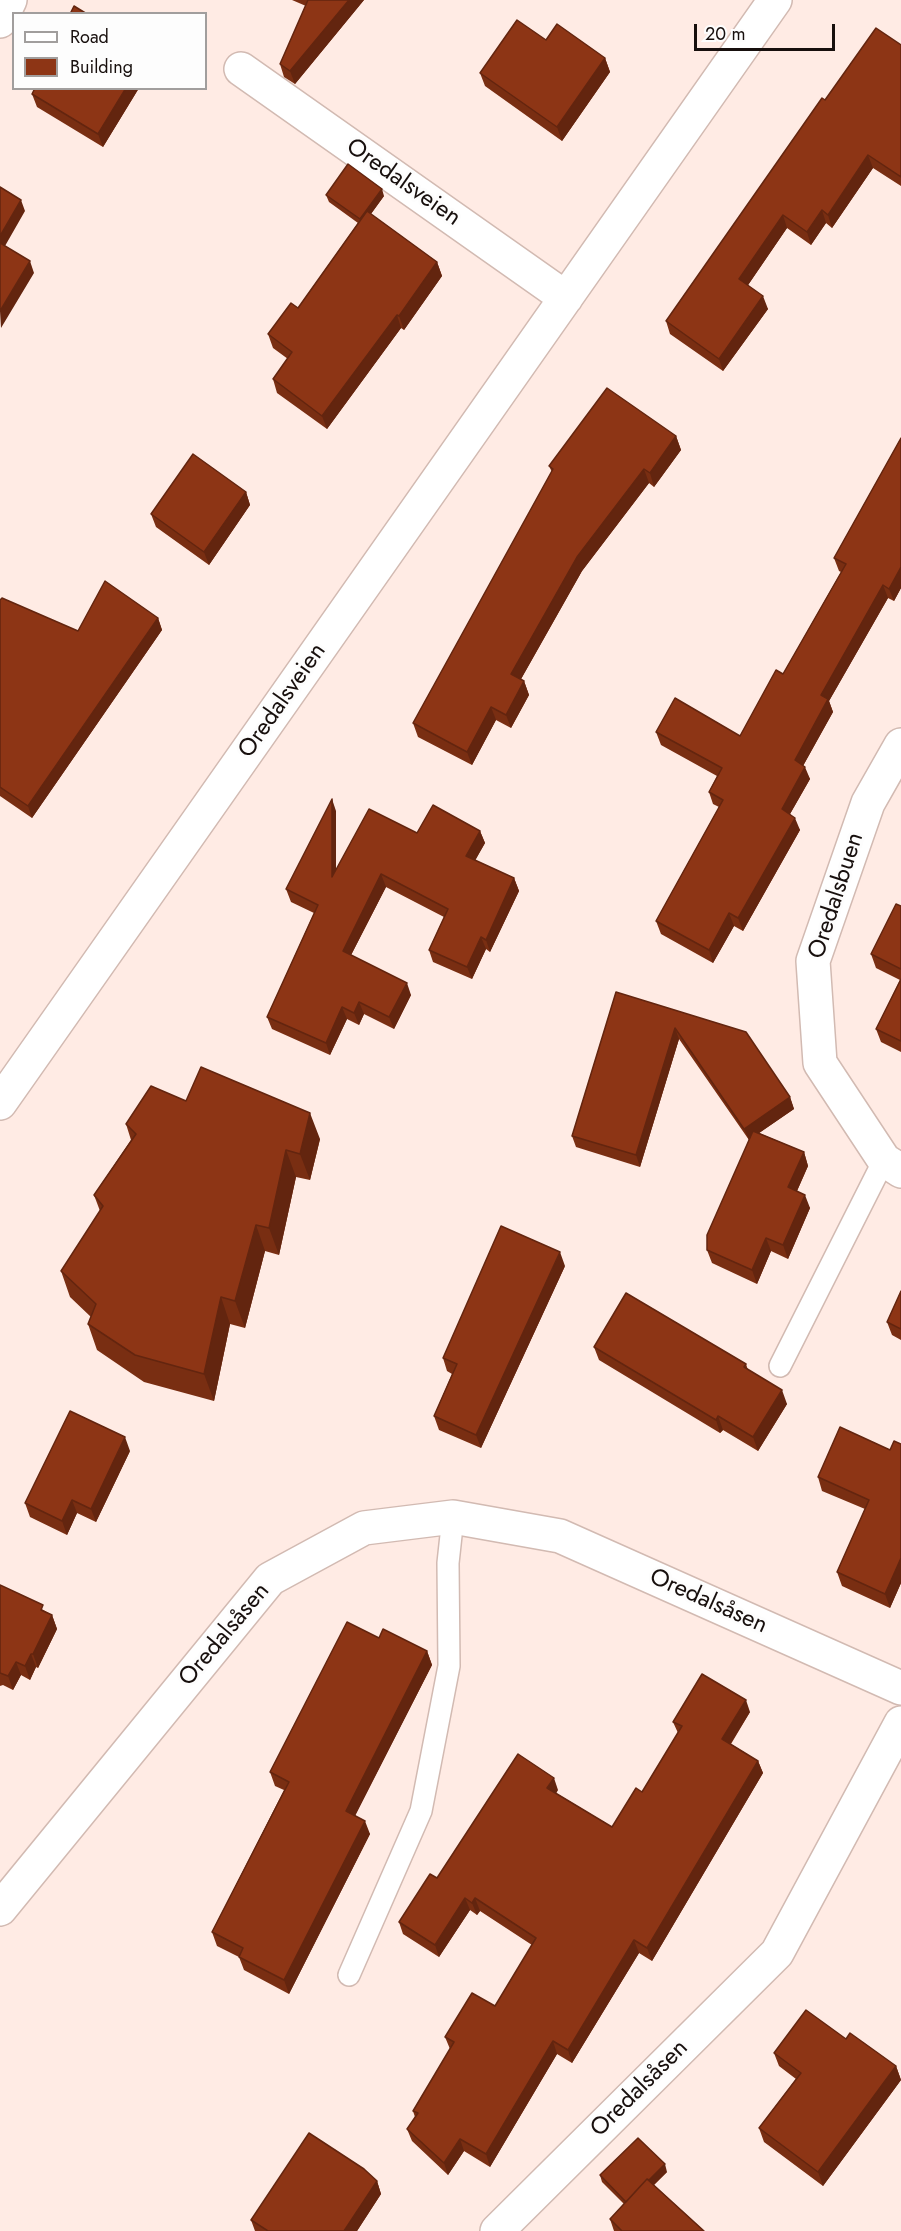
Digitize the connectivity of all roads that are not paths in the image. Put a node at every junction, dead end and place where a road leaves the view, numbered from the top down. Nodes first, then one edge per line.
1 (10, 0) edge
2 (776, 0) edge
3 (0, 21) edge
4 (241, 69) dead end
5 (566, 298) junction
6 (901, 745) edge
7 (0, 1103) edge
8 (892, 1166) edge
9 (780, 1366) dead end
10 (453, 1517) junction
11 (901, 1688) edge
12 (901, 1723) edge
13 (0, 1909) edge
14 (349, 1976) dead end
15 (497, 2231) edge

1 - 3 street
2 - 5 street, Oredalsveien
4 - 5 street, Oredalsveien
5 - 7 street, Oredalsveien
6 - 8 street, Oredalsbuen
8 - 9 lane
10 - 11 street, Oredalsåsen
10 - 13 street, Oredalsåsen
10 - 14 lane
12 - 15 street, Oredalsåsen

